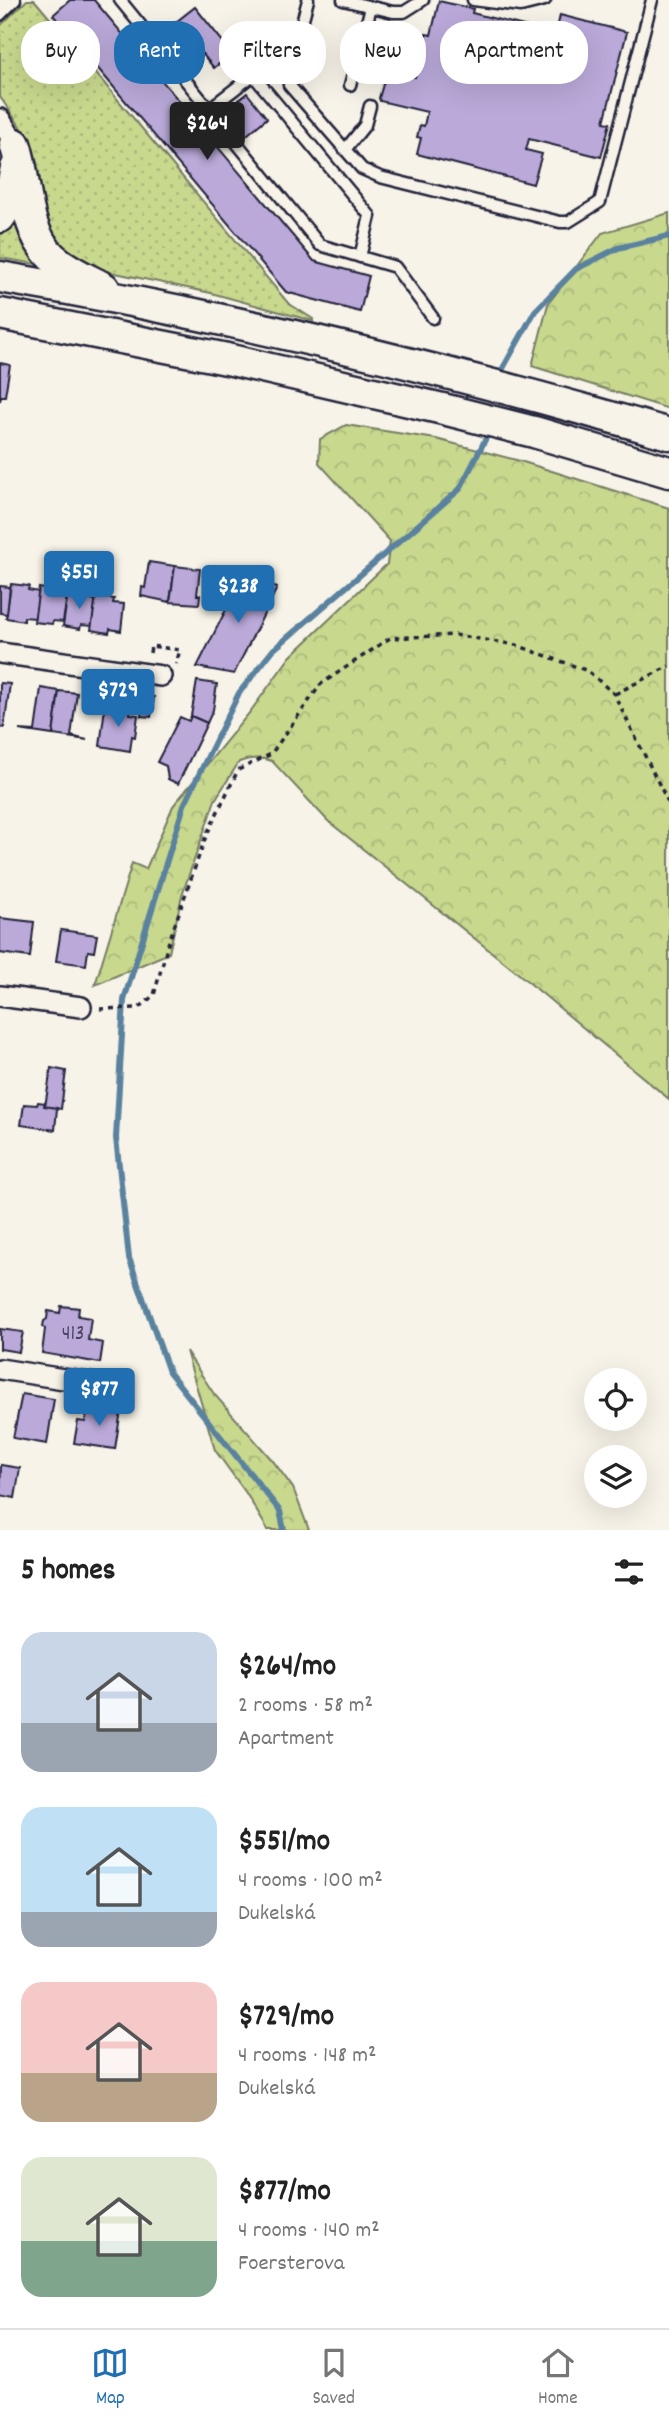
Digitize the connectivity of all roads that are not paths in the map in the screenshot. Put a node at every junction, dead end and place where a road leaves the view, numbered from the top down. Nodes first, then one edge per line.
1 (6, 0) edge
2 (15, 0) edge
3 (120, 0) edge
4 (308, 0) edge
5 (343, 0) edge
6 (423, 0) edge
7 (473, 0) edge
8 (545, 0) edge
9 (652, 0) edge
10 (519, 3) edge
11 (0, 4) edge
12 (371, 7) junction
13 (0, 15) edge
14 (350, 85) dead end
15 (370, 106) dead end
16 (209, 108) junction
17 (7, 131) edge
18 (345, 150) junction
19 (0, 217) edge
20 (360, 257) junction
21 (0, 277) edge
22 (130, 302) junction
23 (0, 314) edge
24 (433, 318) dead end
25 (669, 434) edge
26 (669, 472) edge
27 (0, 653) edge
28 (161, 676) dead end
29 (0, 996) edge
30 (81, 1007) dead end
31 (0, 1369) edge
32 (102, 1385) dead end

1 - 11 lane
2 - 13 lane
3 - 16 lane
4 - 18 lane
5 - 12 lane
6 - 12 lane
7 - 10 lane
8 - 10 lane
9 - 18 lane
12 - 14 lane
15 - 18 lane
16 - 20 lane
16 - 20 lane
17 - 19 main road
17 - 22 main road
20 - 24 lane
21 - 22 main road
22 - 25 main road
23 - 26 main road
27 - 28 street
29 - 30 street
31 - 32 street

